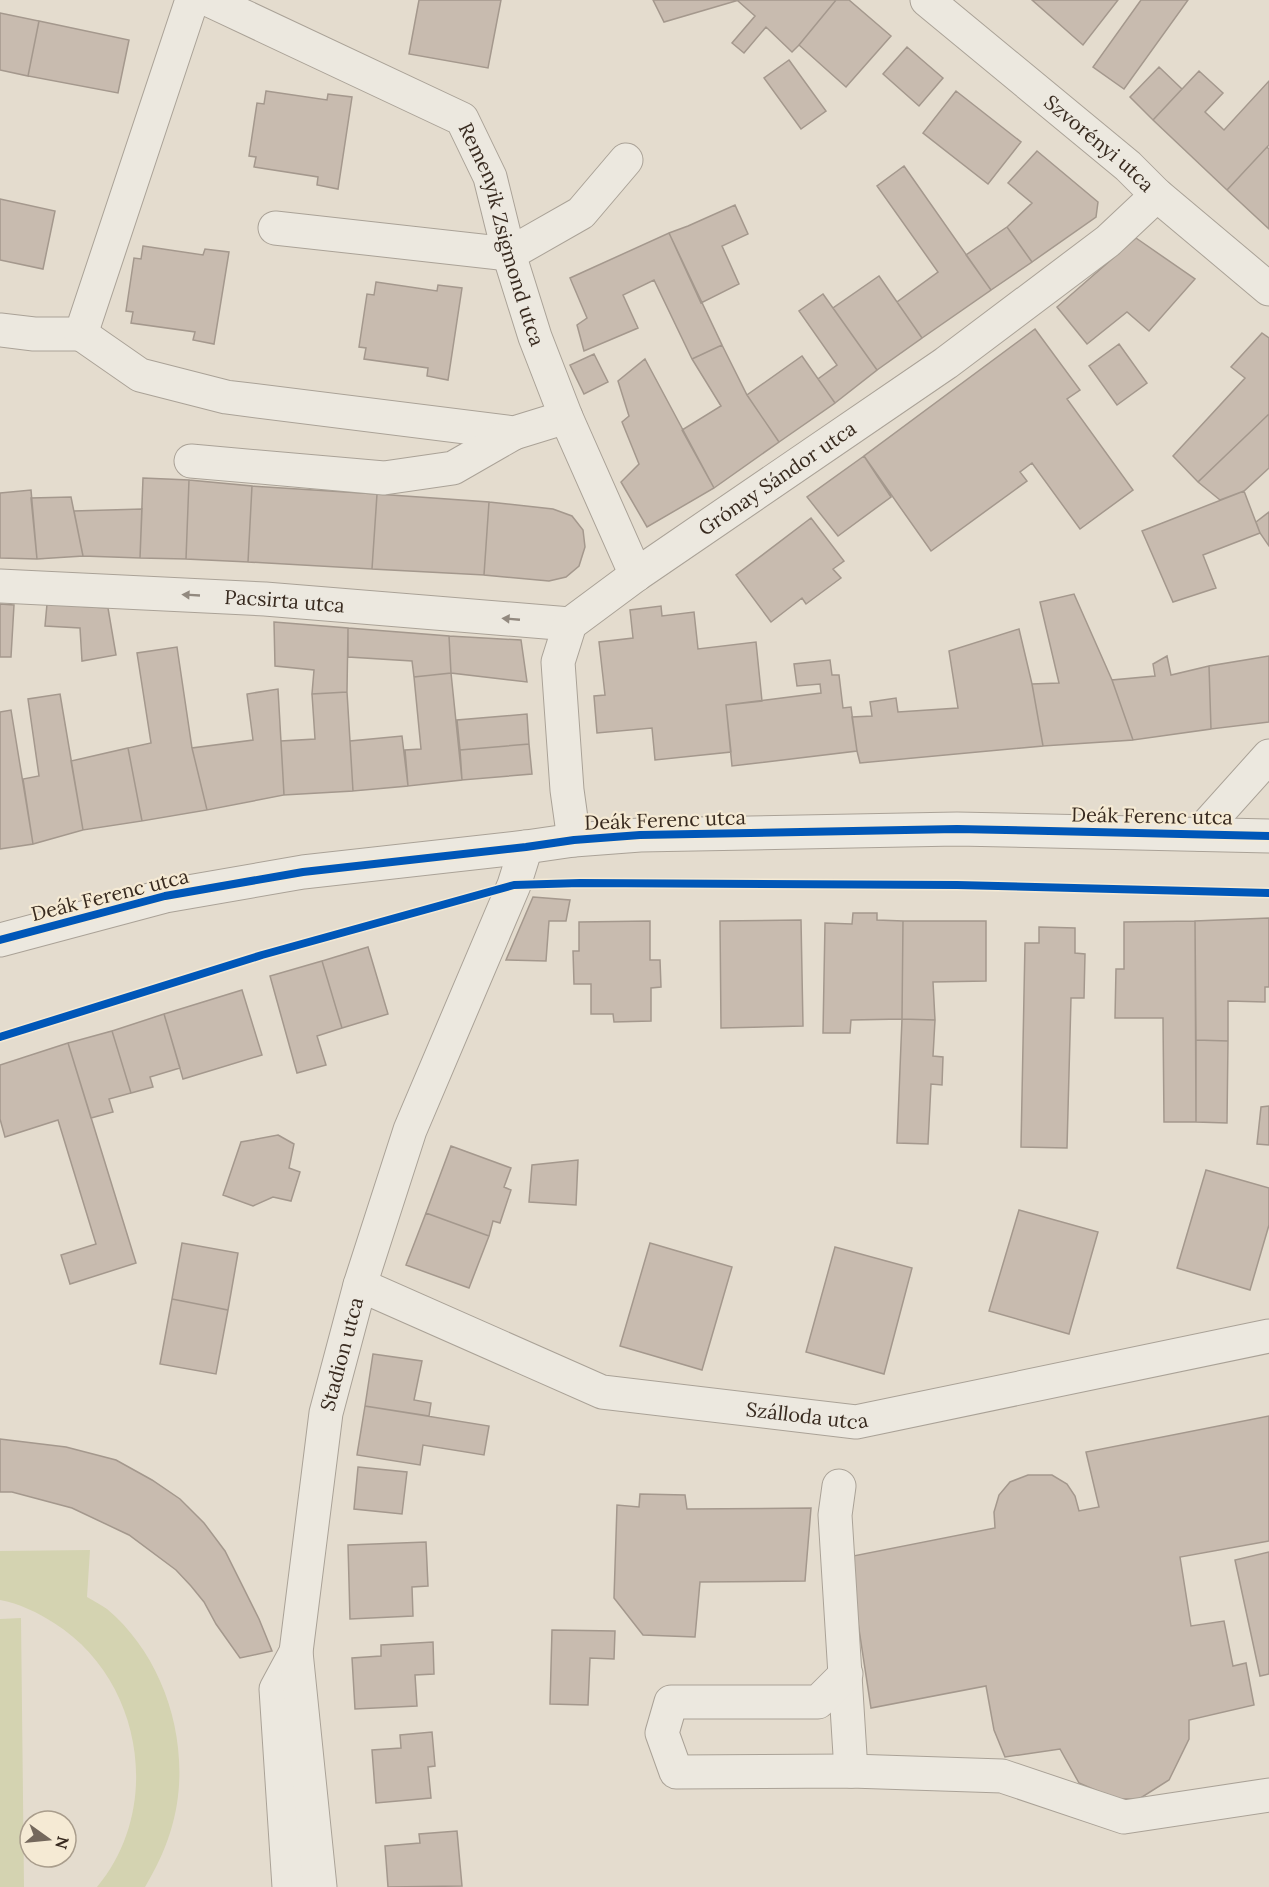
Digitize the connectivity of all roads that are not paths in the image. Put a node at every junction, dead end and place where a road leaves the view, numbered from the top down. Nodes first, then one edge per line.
1 (192, 0) edge
2 (209, 0) edge
3 (927, 0) edge
4 (626, 160) dead end
5 (1157, 195) junction
6 (275, 228) dead end
7 (509, 254) junction
8 (1269, 289) edge
9 (0, 330) edge
10 (81, 334) junction
11 (566, 417) junction
12 (514, 433) junction
13 (191, 460) dead end
14 (636, 575) junction
15 (0, 586) edge
16 (570, 624) junction
17 (1269, 756) edge
18 (1199, 834) junction
19 (1269, 836) edge
20 (574, 840) junction
21 (526, 847) junction
22 (0, 940) edge
23 (360, 1285) junction
24 (1269, 1336) edge
25 (838, 1486) dead end
26 (296, 1652) junction
27 (846, 1674) junction
28 (851, 1771) junction
29 (1269, 1795) edge
30 (289, 1887) edge
31 (320, 1887) edge

1 - 10 street
2 - 7 street, Remenyik Zsigmond utca
3 - 5 street, Szvorényi utca
4 - 7 street
5 - 8 street, Szvorényi utca
5 - 14 street, Grónay Sándor utca
6 - 7 street
7 - 11 street, Remenyik Zsigmond utca
9 - 10 street
10 - 12 street
11 - 12 street
11 - 14 street, Remenyik Zsigmond utca
12 - 13 street
14 - 16 street, Grónay Sándor utca
16 -> 15 street, Pacsirta utca
16 - 20 street
17 - 18 street
18 - 19 street, Deák Ferenc utca
18 - 20 street, Deák Ferenc utca
20 - 21 street, Deák Ferenc utca
21 - 22 street, Deák Ferenc utca
21 - 23 street, Stadion utca
23 - 24 street, Szálloda utca
23 - 26 street, Stadion utca
25 - 27 street
26 - 30 street
26 - 31 street, Stadion utca
27 - 28 street
27 - 28 street
28 - 29 street

